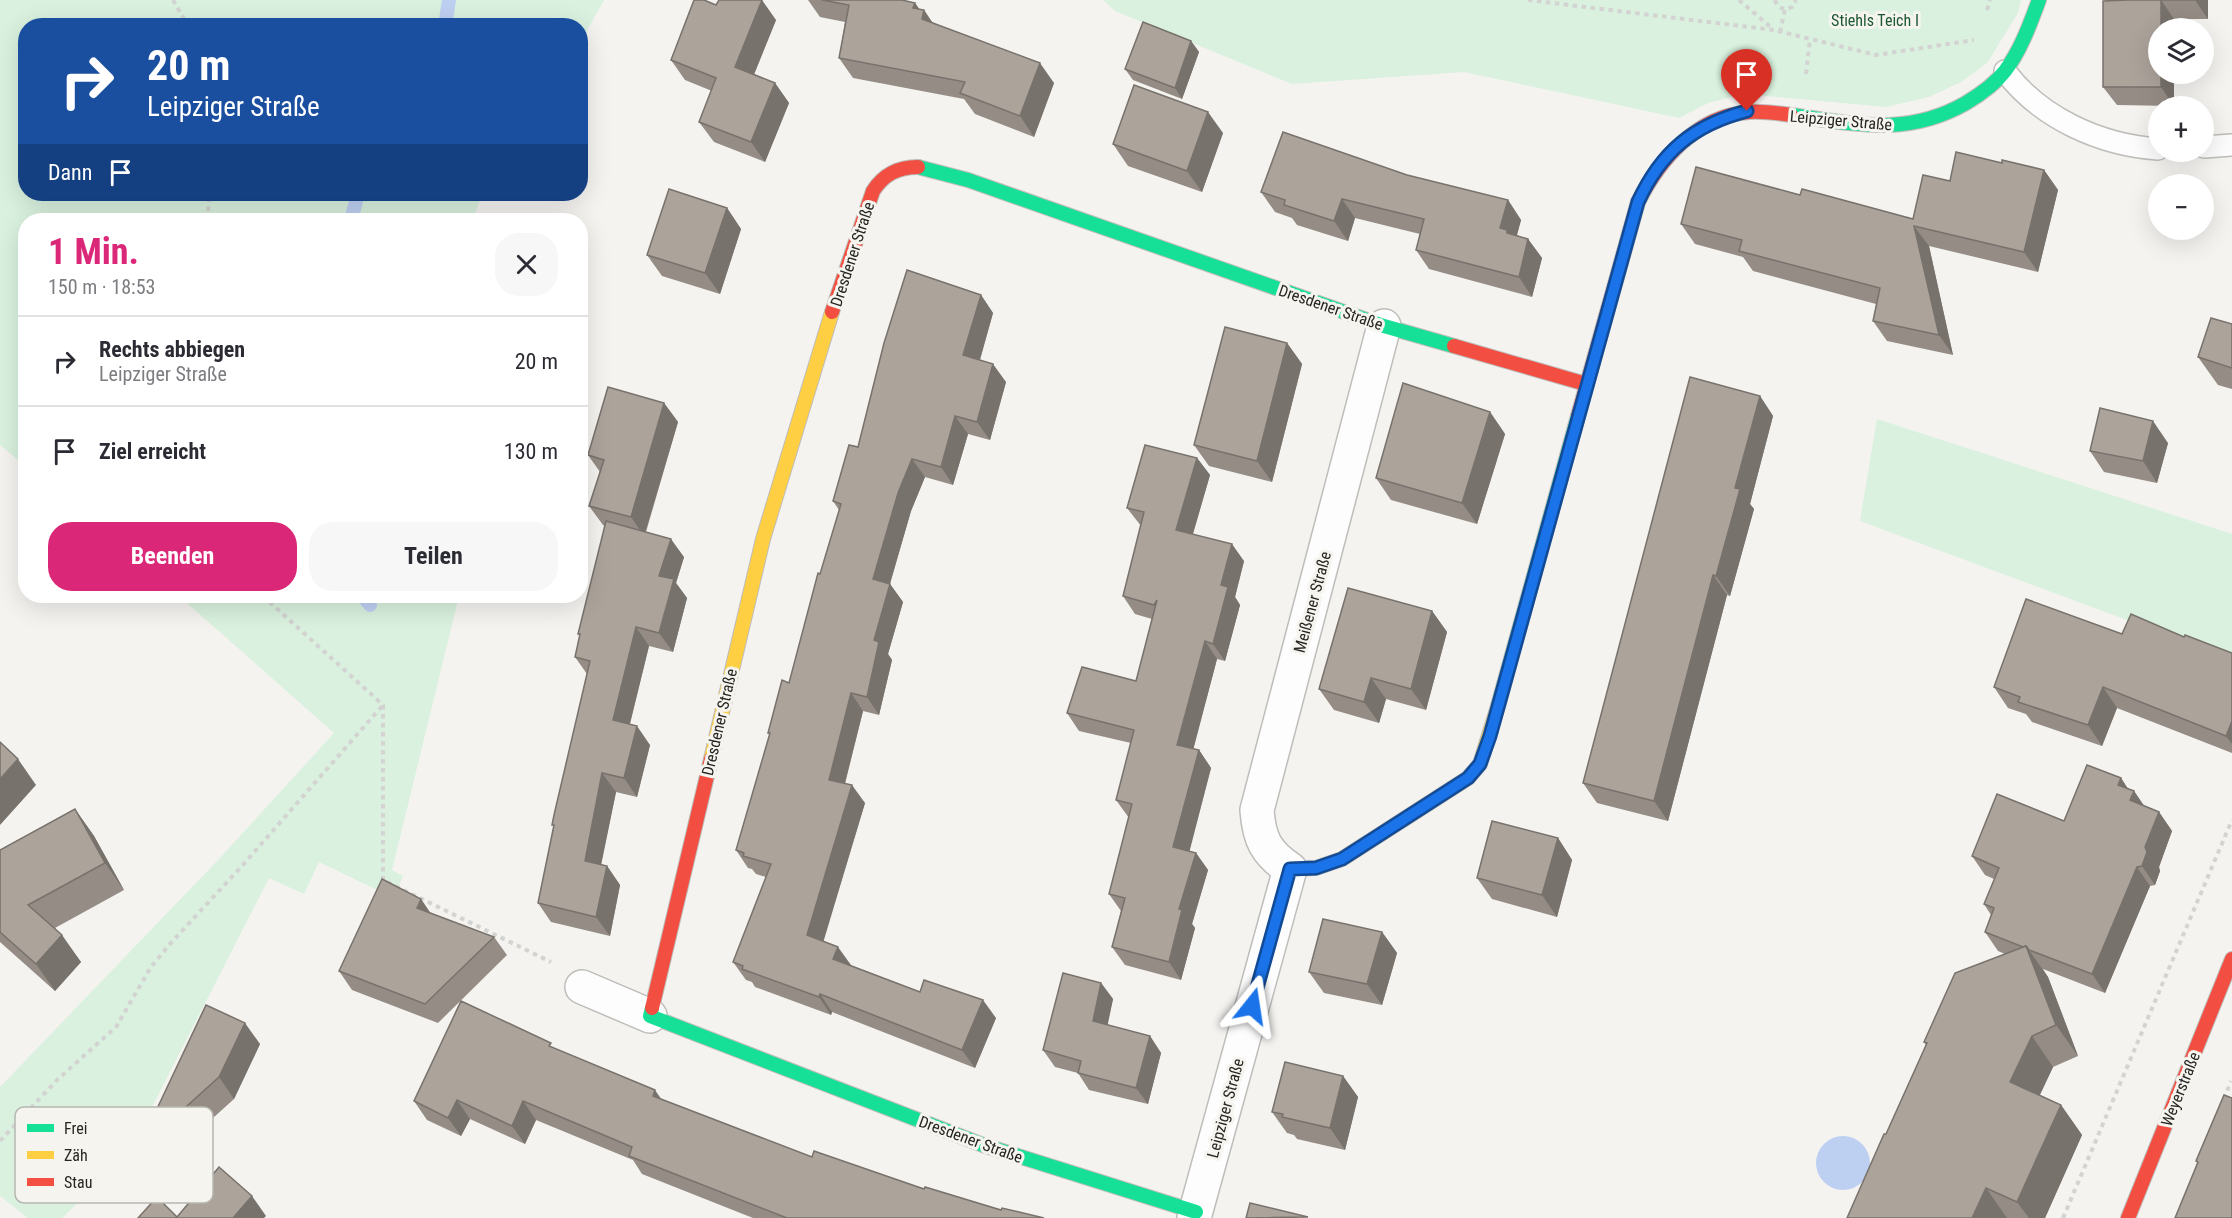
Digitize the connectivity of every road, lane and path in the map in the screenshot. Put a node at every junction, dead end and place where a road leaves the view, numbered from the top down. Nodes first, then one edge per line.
1 (173, 0) edge
2 (1528, 0) edge
3 (1740, 0) edge
4 (1775, 0) edge
5 (1796, 0) edge
6 (2039, 0) edge
7 (1785, 9) junction
8 (183, 18) edge
9 (1774, 30) junction
10 (1780, 32) junction
11 (2005, 71) junction
12 (2232, 145) edge
13 (2214, 146) edge
14 (2148, 147) edge
15 (1384, 326) junction
16 (1586, 384) junction
17 (271, 603) edge
18 (383, 705) junction
19 (2232, 820) edge
20 (1290, 869) junction
21 (2232, 959) edge
22 (582, 987) joint
23 (650, 1016) junction
24 (2232, 1079) edge
25 (2224, 1100) edge
26 (32, 1107) edge
27 (15, 1125) edge
28 (0, 1141) edge
29 (1195, 1215) edge
30 (2063, 1218) edge
31 (2128, 1218) edge

1 - 8 path
2 - 9 path
3 - 9 path
4 - 7 path
5 - 7 path
6 - 11 street, Leipziger Straße
7 - 10 path
9 - 10 path
10 - 11 path
11 - 14 lane
11 - 16 street, Leipziger Straße
12 - 13 lane
15 - 16 street, Dresdener Straße
15 - 20 street, Meißener Straße
15 - 23 street, Dresdener Straße
16 - 20 street, Leipziger Straße
17 - 18 path
18 - 22 path
18 - 26 path
19 - 30 path
20 - 29 street, Leipziger Straße
21 - 31 street, Weyerstraße
22 - 23 street, Dresdener Straße
23 - 29 street, Dresdener Straße
24 - 25 path
27 - 28 path

